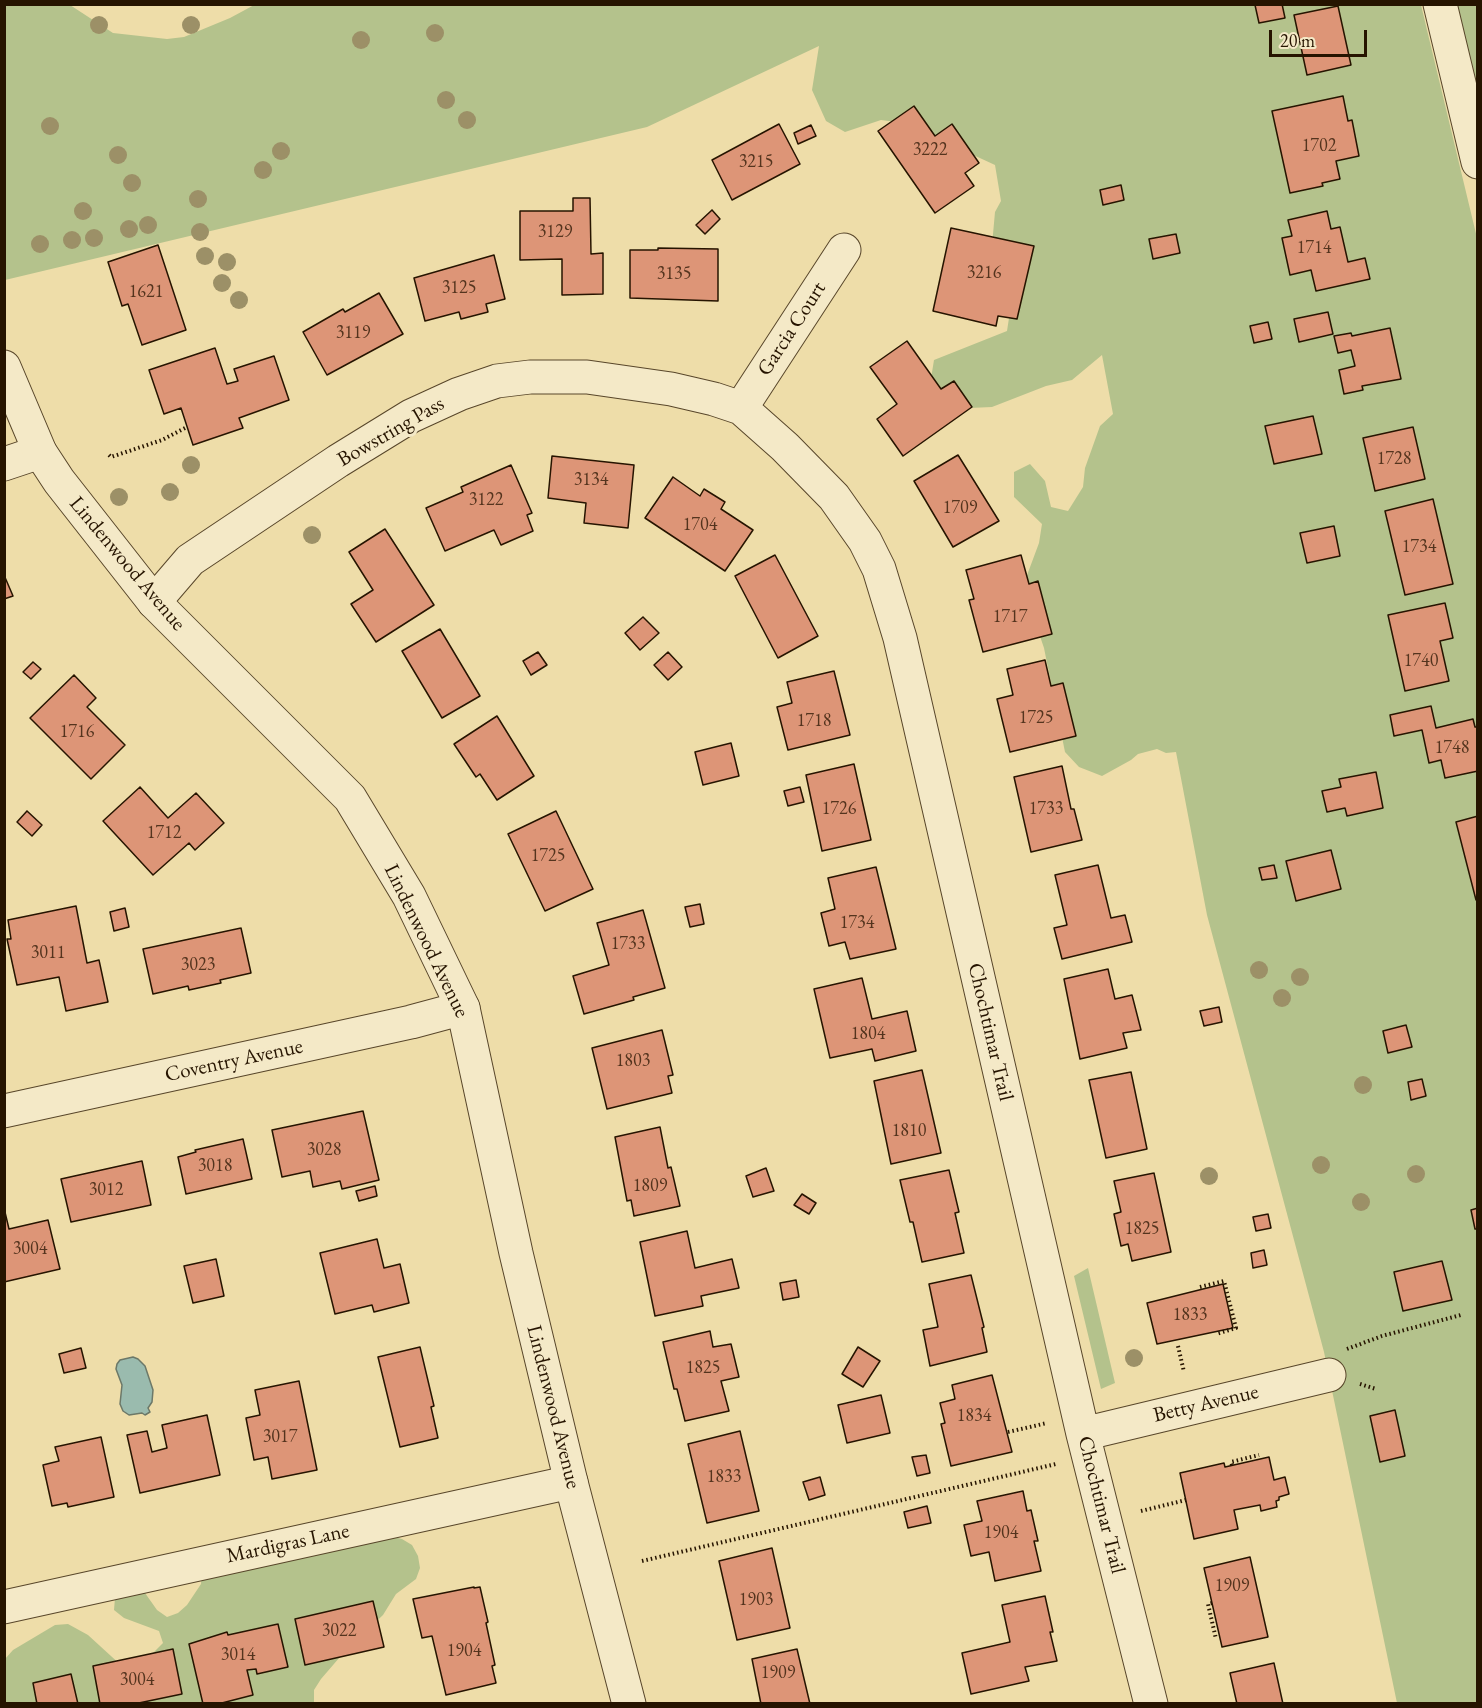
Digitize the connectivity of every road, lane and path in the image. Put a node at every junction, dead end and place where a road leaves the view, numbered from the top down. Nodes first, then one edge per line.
1 (1440, 4) edge
2 (1478, 162) edge
3 (843, 250) dead end
4 (4, 367) edge
5 (741, 408) junction
6 (187, 427) dead end
7 (40, 452) junction
8 (109, 455) dead end
9 (4, 464) edge
10 (154, 602) junction
11 (463, 1008) junction
12 (4, 1111) edge
13 (1200, 1287) dead end
14 (1461, 1315) dead end
15 (1216, 1334) dead end
16 (1178, 1346) dead end
17 (1184, 1372) dead end
18 (1329, 1375) joint
19 (1363, 1385) dead end
20 (1376, 1389) dead end
21 (1068, 1428) junction
22 (1008, 1432) dead end
23 (1259, 1455) dead end
24 (1060, 1463) dead end
25 (1232, 1465) dead end
26 (571, 1482) junction
27 (1186, 1500) dead end
28 (1141, 1511) dead end
29 (642, 1562) dead end
30 (1212, 1603) dead end
31 (4, 1607) edge
32 (1216, 1639) dead end
33 (629, 1704) edge
34 (1151, 1704) edge

1 - 2 street
3 - 5 street, Garcia Court
4 - 7 street, Lindenwood Avenue
5 - 10 street, Bowstring Pass
5 - 21 street, Chochtimar Trail
6 - 8 path
7 - 9 street
7 - 10 street, Lindenwood Avenue
10 - 11 street, Lindenwood Avenue
11 - 12 street, Coventry Avenue
11 - 26 street, Lindenwood Avenue
13 - 15 path
14 - 18 path
16 - 17 path
18 - 21 street, Betty Avenue
19 - 20 path
21 - 22 path
21 - 34 street, Chochtimar Trail
23 - 25 path
24 - 29 path
26 - 31 street, Mardigras Lane
26 - 33 street, Lindenwood Avenue
27 - 28 path
30 - 32 path

